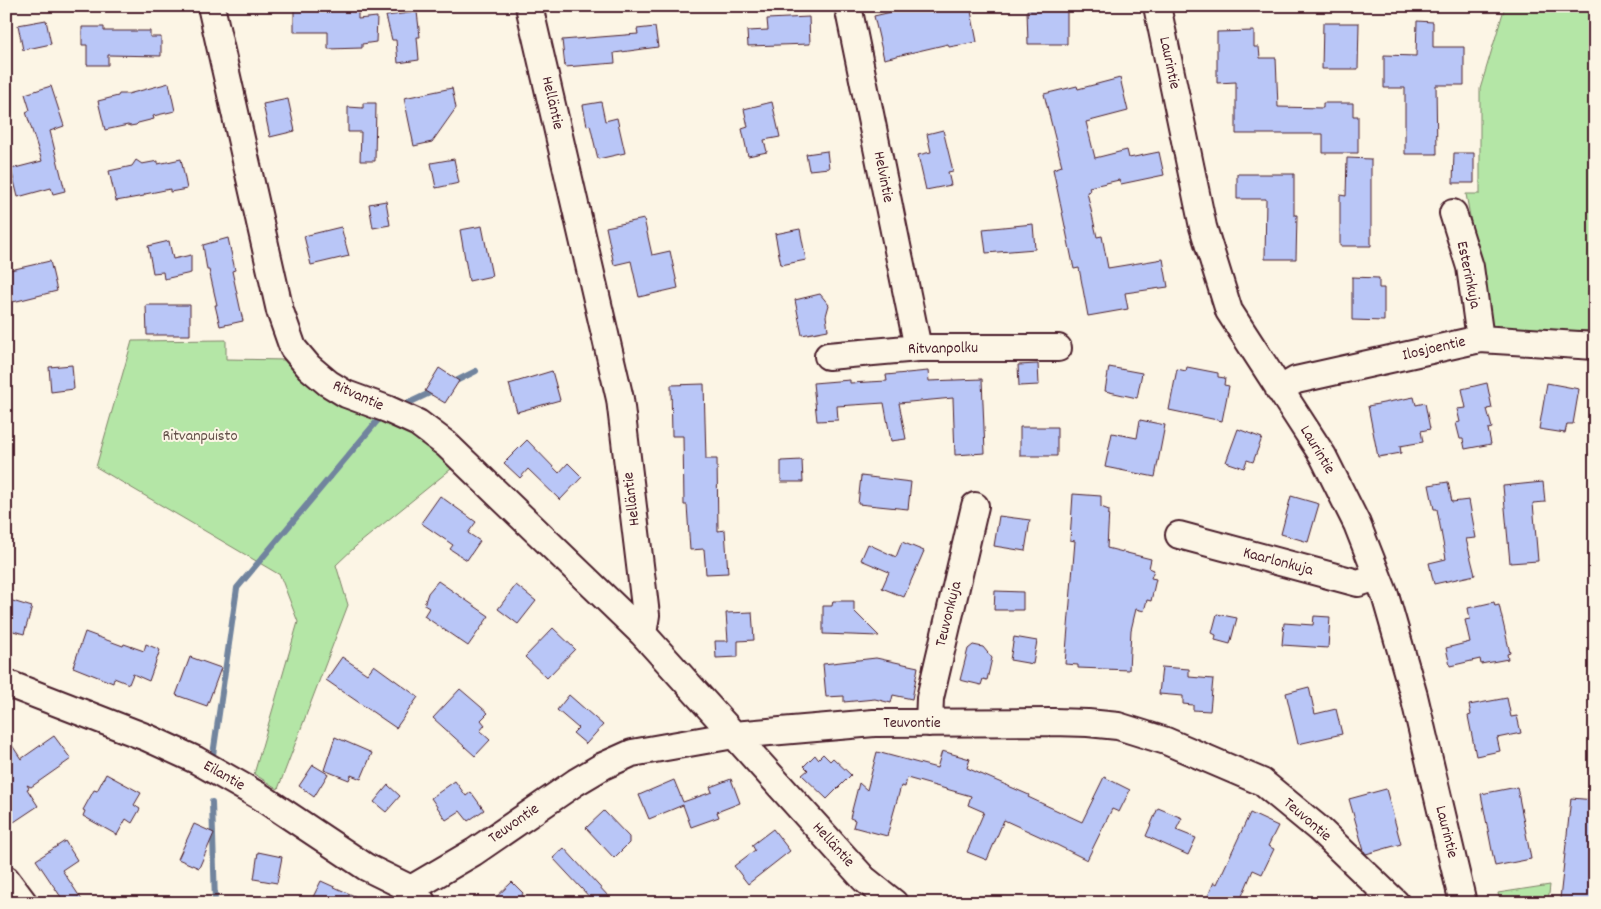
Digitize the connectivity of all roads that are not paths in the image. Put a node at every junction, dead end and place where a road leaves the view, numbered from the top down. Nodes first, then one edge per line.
1 (212, 6) edge
2 (529, 6) edge
3 (848, 6) edge
4 (1157, 6) edge
5 (1452, 213) dead end
6 (1480, 339) junction
7 (1595, 346) edge
8 (918, 348) junction
9 (1058, 348) dead end
10 (828, 356) dead end
11 (1279, 390) junction
12 (975, 506) dead end
13 (1179, 535) dead end
14 (1377, 577) junction
15 (643, 634) junction
16 (6, 684) edge
17 (929, 723) junction
18 (734, 735) junction
19 (6, 880) edge
20 (417, 896) edge
21 (24, 903) edge
22 (894, 903) edge
23 (1396, 903) edge
24 (1463, 903) edge

1 - 15 street, Ritvantie
2 - 15 street, Helläntie
3 - 8 street, Helvintie
4 - 11 street, Laurintie
5 - 6 street, Esterinkuja
6 - 7 street, Ilosjoentie
6 - 11 street, Ilosjoentie
8 - 9 street, Ritvanpolku
8 - 10 street, Ritvanpolku
11 - 14 street, Laurintie
12 - 17 street, Teuvonkuja
13 - 14 street, Kaarlonkuja
14 - 24 street, Laurintie
15 - 18 street, Helläntie
16 - 20 street, Eilantie
17 - 18 street, Teuvontie
17 - 23 street, Teuvontie
18 - 20 street, Teuvontie
18 - 22 street, Helläntie
19 - 21 street

